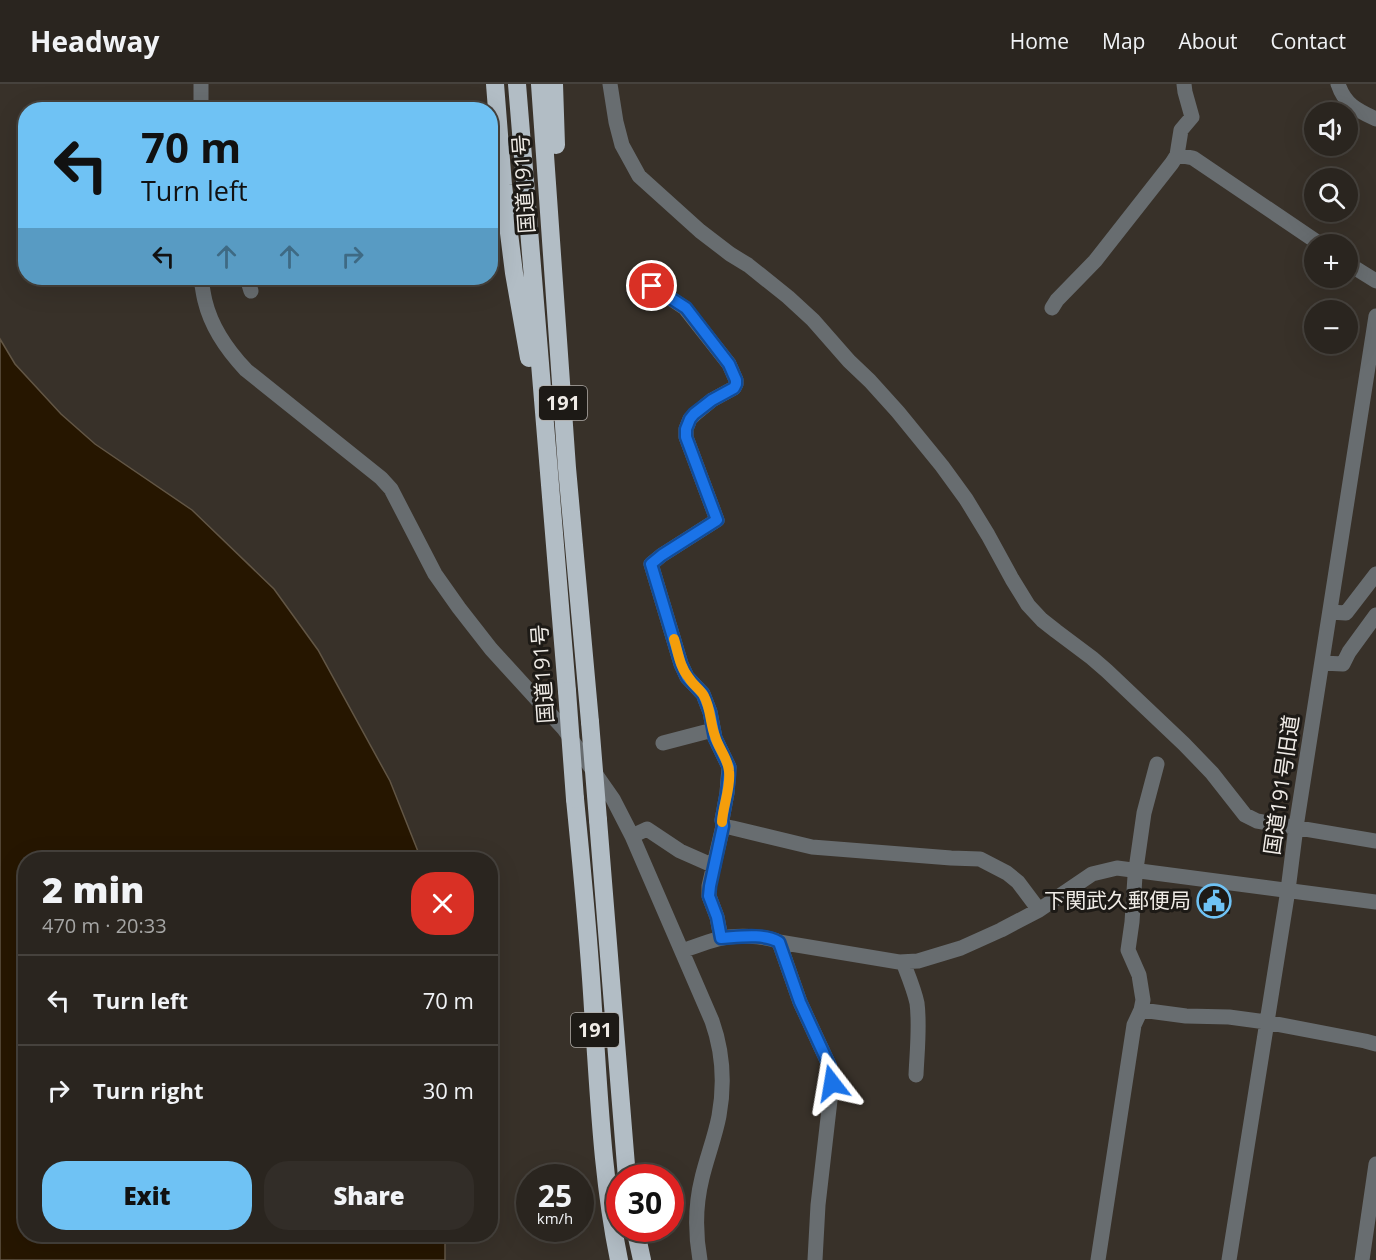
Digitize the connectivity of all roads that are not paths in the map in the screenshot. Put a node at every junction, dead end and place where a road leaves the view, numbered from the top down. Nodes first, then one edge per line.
1 (201, 84) edge
2 (495, 84) edge
3 (517, 84) edge
4 (540, 84) edge
5 (554, 84) edge
6 (610, 84) edge
7 (1184, 84) edge
8 (1338, 84) edge
9 (201, 102) edge
10 (496, 102) edge
11 (1376, 119) edge
12 (498, 122) edge
13 (1177, 155) junction
14 (548, 188) junction
15 (1305, 234) edge
16 (1358, 270) edge
17 (1376, 281) edge
18 (202, 285) edge
19 (652, 286) dead end
20 (1052, 308) dead end
21 (1376, 316) edge
22 (549, 472) junction
23 (1376, 574) edge
24 (1330, 612) junction
25 (1376, 615) edge
26 (1322, 663) junction
27 (713, 731) junction
28 (663, 743) dead end
29 (1157, 764) dead end
30 (723, 826) junction
31 (1296, 827) junction
32 (632, 836) junction
33 (1376, 841) edge
34 (714, 866) junction
35 (1137, 870) junction
36 (1288, 890) junction
37 (1376, 902) edge
38 (1040, 910) junction
39 (721, 938) junction
40 (779, 942) junction
41 (682, 951) junction
42 (903, 962) junction
43 (1141, 1010) junction
44 (1266, 1022) junction
45 (1376, 1044) edge
46 (916, 1075) dead end
47 (626, 1164) edge
48 (1376, 1164) edge
49 (638, 1242) edge
50 (619, 1260) edge
51 (642, 1260) edge
52 (700, 1260) edge
53 (815, 1260) edge
54 (1098, 1260) edge
55 (1229, 1260) edge
56 (1362, 1260) edge

1 - 9 street
2 - 10 highway
3 - 22 highway, 国道191号 / 191
4 - 14 highway, 国道191号 / 191
5 - 14 highway
6 - 31 street
7 - 13 street
8 - 11 street
12 - 22 highway
13 - 15 street
13 - 20 street
14 - 47 highway, 国道191号 / 191, bridge
16 - 17 street
18 - 32 street
19 - 27 street
21 - 24 street, 国道191号旧道
22 - 50 highway, 国道191号 / 191, bridge
23 - 24 street
24 - 26 street, 国道191号旧道
25 - 26 street
26 - 31 street, 国道191号旧道
27 - 28 street
27 - 30 street
29 - 35 street
30 - 34 street
30 - 38 street
31 - 33 street
31 - 36 street, 国道191号旧道
32 - 34 street
32 - 41 street
34 - 39 street
35 - 36 street
35 - 38 street
35 - 43 street
36 - 37 street
36 - 44 street, 国道191号旧道
38 - 42 street
39 - 40 street
39 - 41 street
40 - 42 street
40 - 53 street
41 - 52 street
42 - 46 street
43 - 44 street
43 - 54 street
44 - 45 street
44 - 55 street, 国道191号旧道
48 - 56 street
49 - 51 highway

